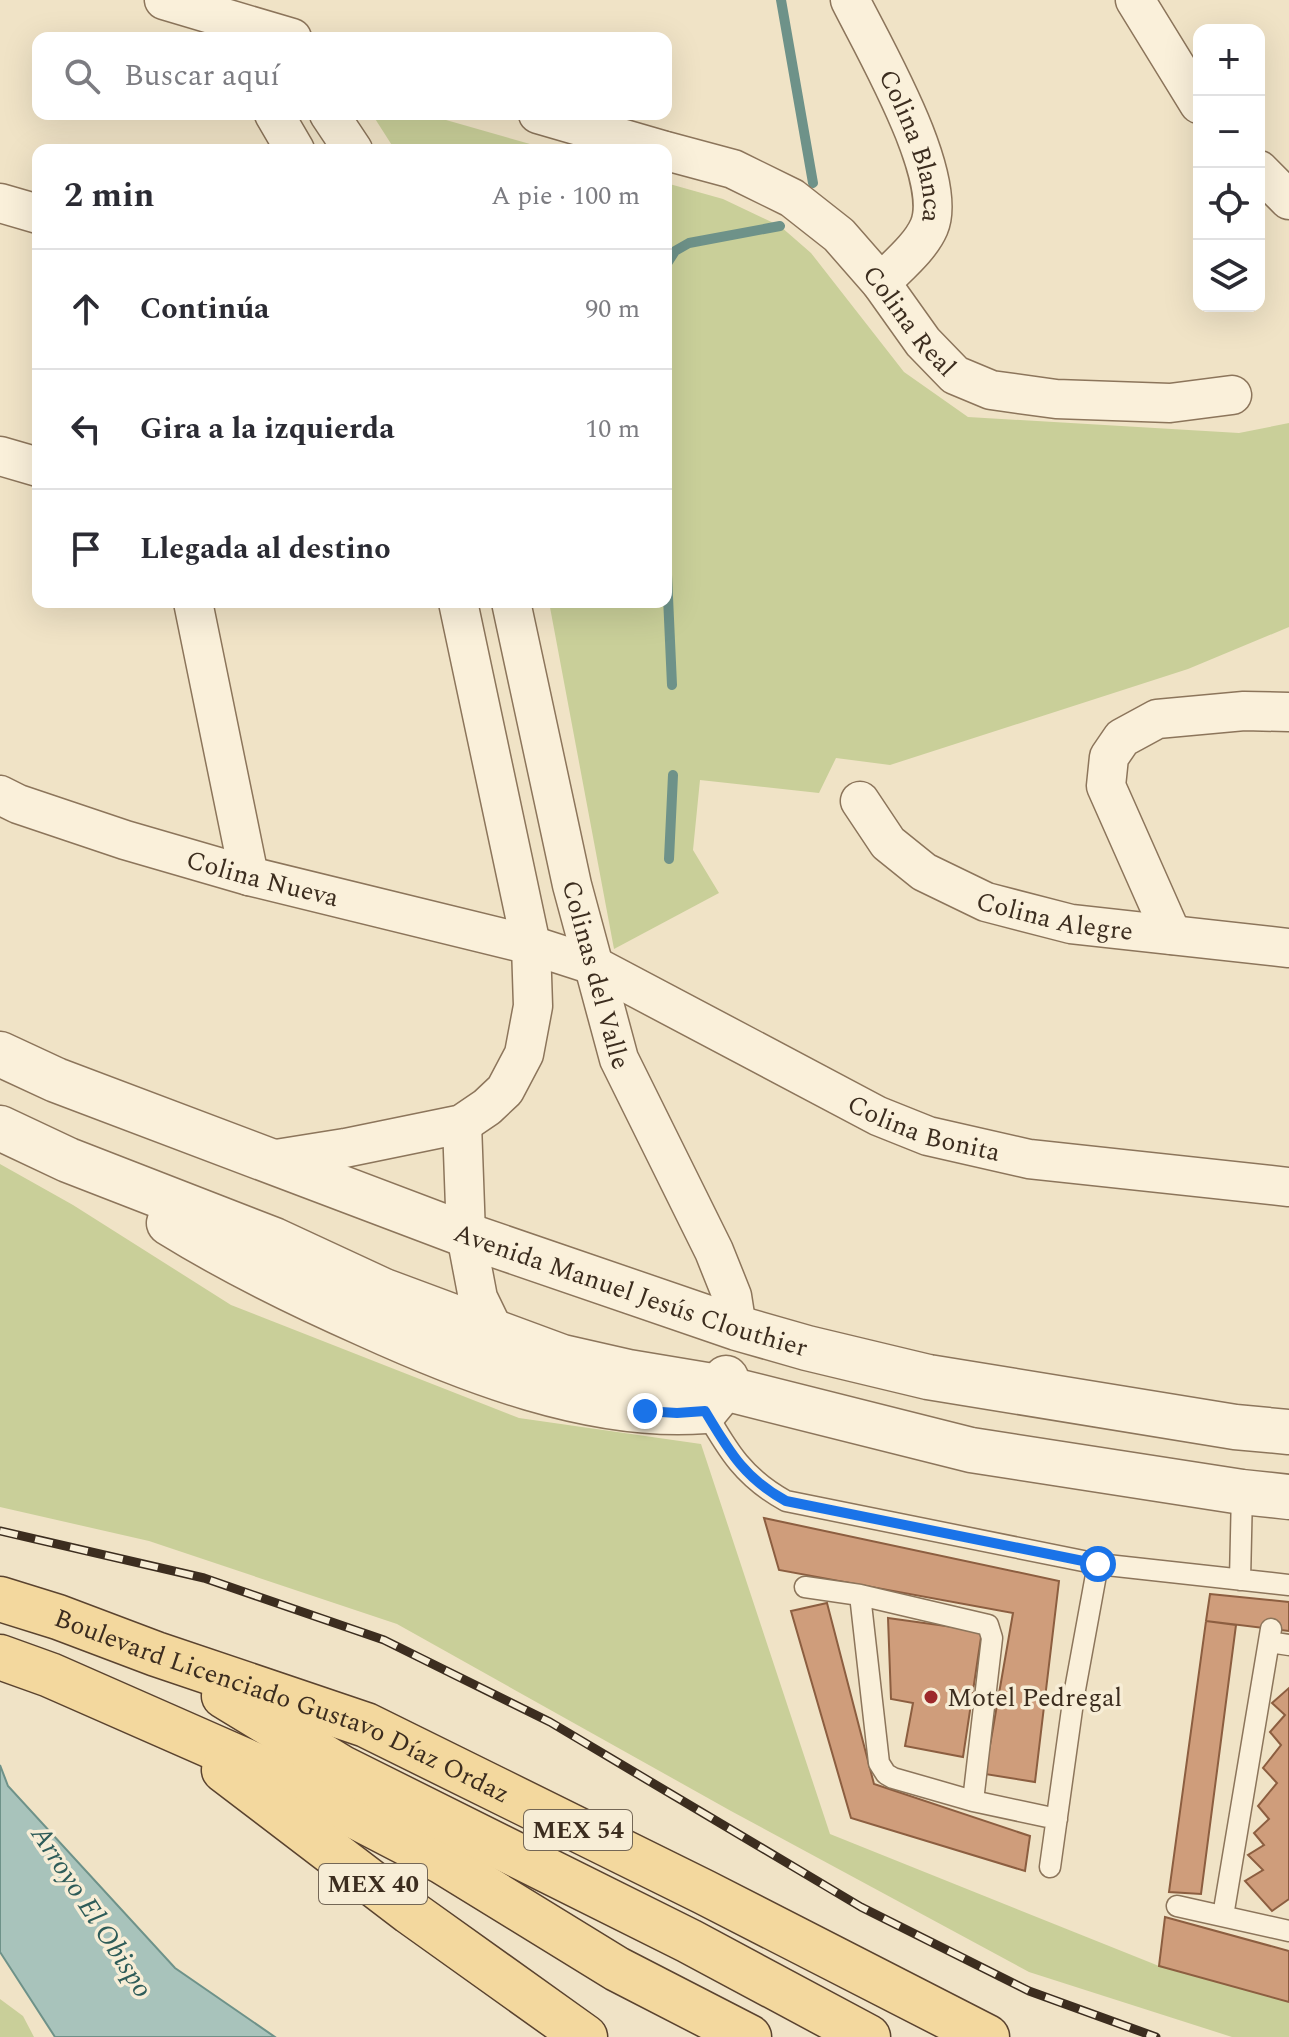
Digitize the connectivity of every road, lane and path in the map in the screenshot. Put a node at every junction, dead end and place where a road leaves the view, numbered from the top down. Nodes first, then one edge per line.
1 (164, 0) edge
2 (850, 0) edge
3 (1138, 2) edge
4 (217, 17) edge
5 (276, 27) edge
6 (1194, 96) edge
7 (278, 120) edge
8 (333, 120) edge
9 (559, 120) edge
10 (292, 144) edge
11 (349, 144) edge
12 (643, 144) edge
13 (672, 152) edge
14 (1265, 176) edge
15 (1289, 200) edge
16 (0, 203) edge
17 (32, 212) edge
18 (881, 283) junction
19 (1232, 395) dead end
20 (0, 456) edge
21 (32, 465) edge
22 (194, 608) edge
23 (459, 608) edge
24 (512, 608) edge
25 (1289, 712) edge
26 (0, 795) edge
27 (860, 801) dead end
28 (249, 876) junction
29 (1172, 935) junction
30 (531, 945) junction
31 (1289, 948) edge
32 (593, 965) junction
33 (0, 1054) edge
34 (462, 1124) junction
35 (0, 1128) edge
36 (68, 1160) junction
37 (270, 1160) junction
38 (1289, 1187) edge
39 (466, 1235) junction
40 (737, 1328) junction
41 (495, 1333) junction
42 (714, 1399) junction
43 (1289, 1432) edge
44 (1242, 1492) junction
45 (1289, 1497) edge
46 (1098, 1564) junction
47 (1240, 1580) junction
48 (805, 1587) dead end
49 (1281, 1589) edge
50 (860, 1595) junction
51 (0, 1599) edge
52 (1276, 1638) edge
53 (156, 1654) junction
54 (0, 1657) edge
55 (164, 1726) junction
56 (973, 1801) junction
57 (1057, 1819) junction
58 (1050, 1867) dead end
59 (1177, 1906) dead end
60 (1223, 1916) junction
61 (1289, 1931) edge
62 (585, 2037) edge
63 (749, 2037) edge
64 (868, 2037) edge
65 (987, 2037) edge

1 - 4 street
2 - 18 street, Colina Blanca
3 - 6 street
4 - 5 street
7 - 10 street
8 - 11 street
9 - 12 street, Colina Real
13 - 18 street, Colina Real
14 - 15 street
16 - 17 street
18 - 19 street, Colina Real
20 - 21 street
22 - 28 street
23 - 30 street, Colinas del Valle
24 - 32 street, Colinas del Valle
25 - 29 street
26 - 28 street, Colina Nueva
27 - 29 street, Colina Alegre
28 - 30 street, Colina Nueva
29 - 31 street, Colina Alegre
30 - 32 street, Colina Nueva
30 - 34 street, Colinas del Valle
32 - 38 street, Colina Bonita
32 - 40 street, Colinas del Valle
33 - 37 street, Avenida Manuel Jesús Clouthier
34 - 37 street, Colinas del Valle
34 - 39 street
35 - 36 street
36 - 41 street
36 - 42 street
37 - 39 street, Avenida Manuel Jesús Clouthier
39 - 40 street, Avenida Manuel Jesús Clouthier
39 - 41 street
40 - 42 street
40 - 43 street, Avenida Manuel Jesús Clouthier
41 - 42 street
42 - 44 street
42 - 46 lane
44 - 45 street
44 - 47 lane
46 - 47 lane
46 - 57 lane
47 - 49 lane
48 - 50 lane
50 - 56 lane
50 - 56 lane
51 - 53 main road, Boulevard Licenciado Gustavo Díaz Ordaz
52 - 60 lane
53 - 64 main road
53 - 65 main road, Boulevard Licenciado Gustavo Díaz Ordaz / MEX 54
54 - 55 main road, MEX 40
55 - 62 main road, MEX 40
55 - 63 main road
56 - 57 lane
57 - 58 lane
59 - 60 lane
60 - 61 lane

